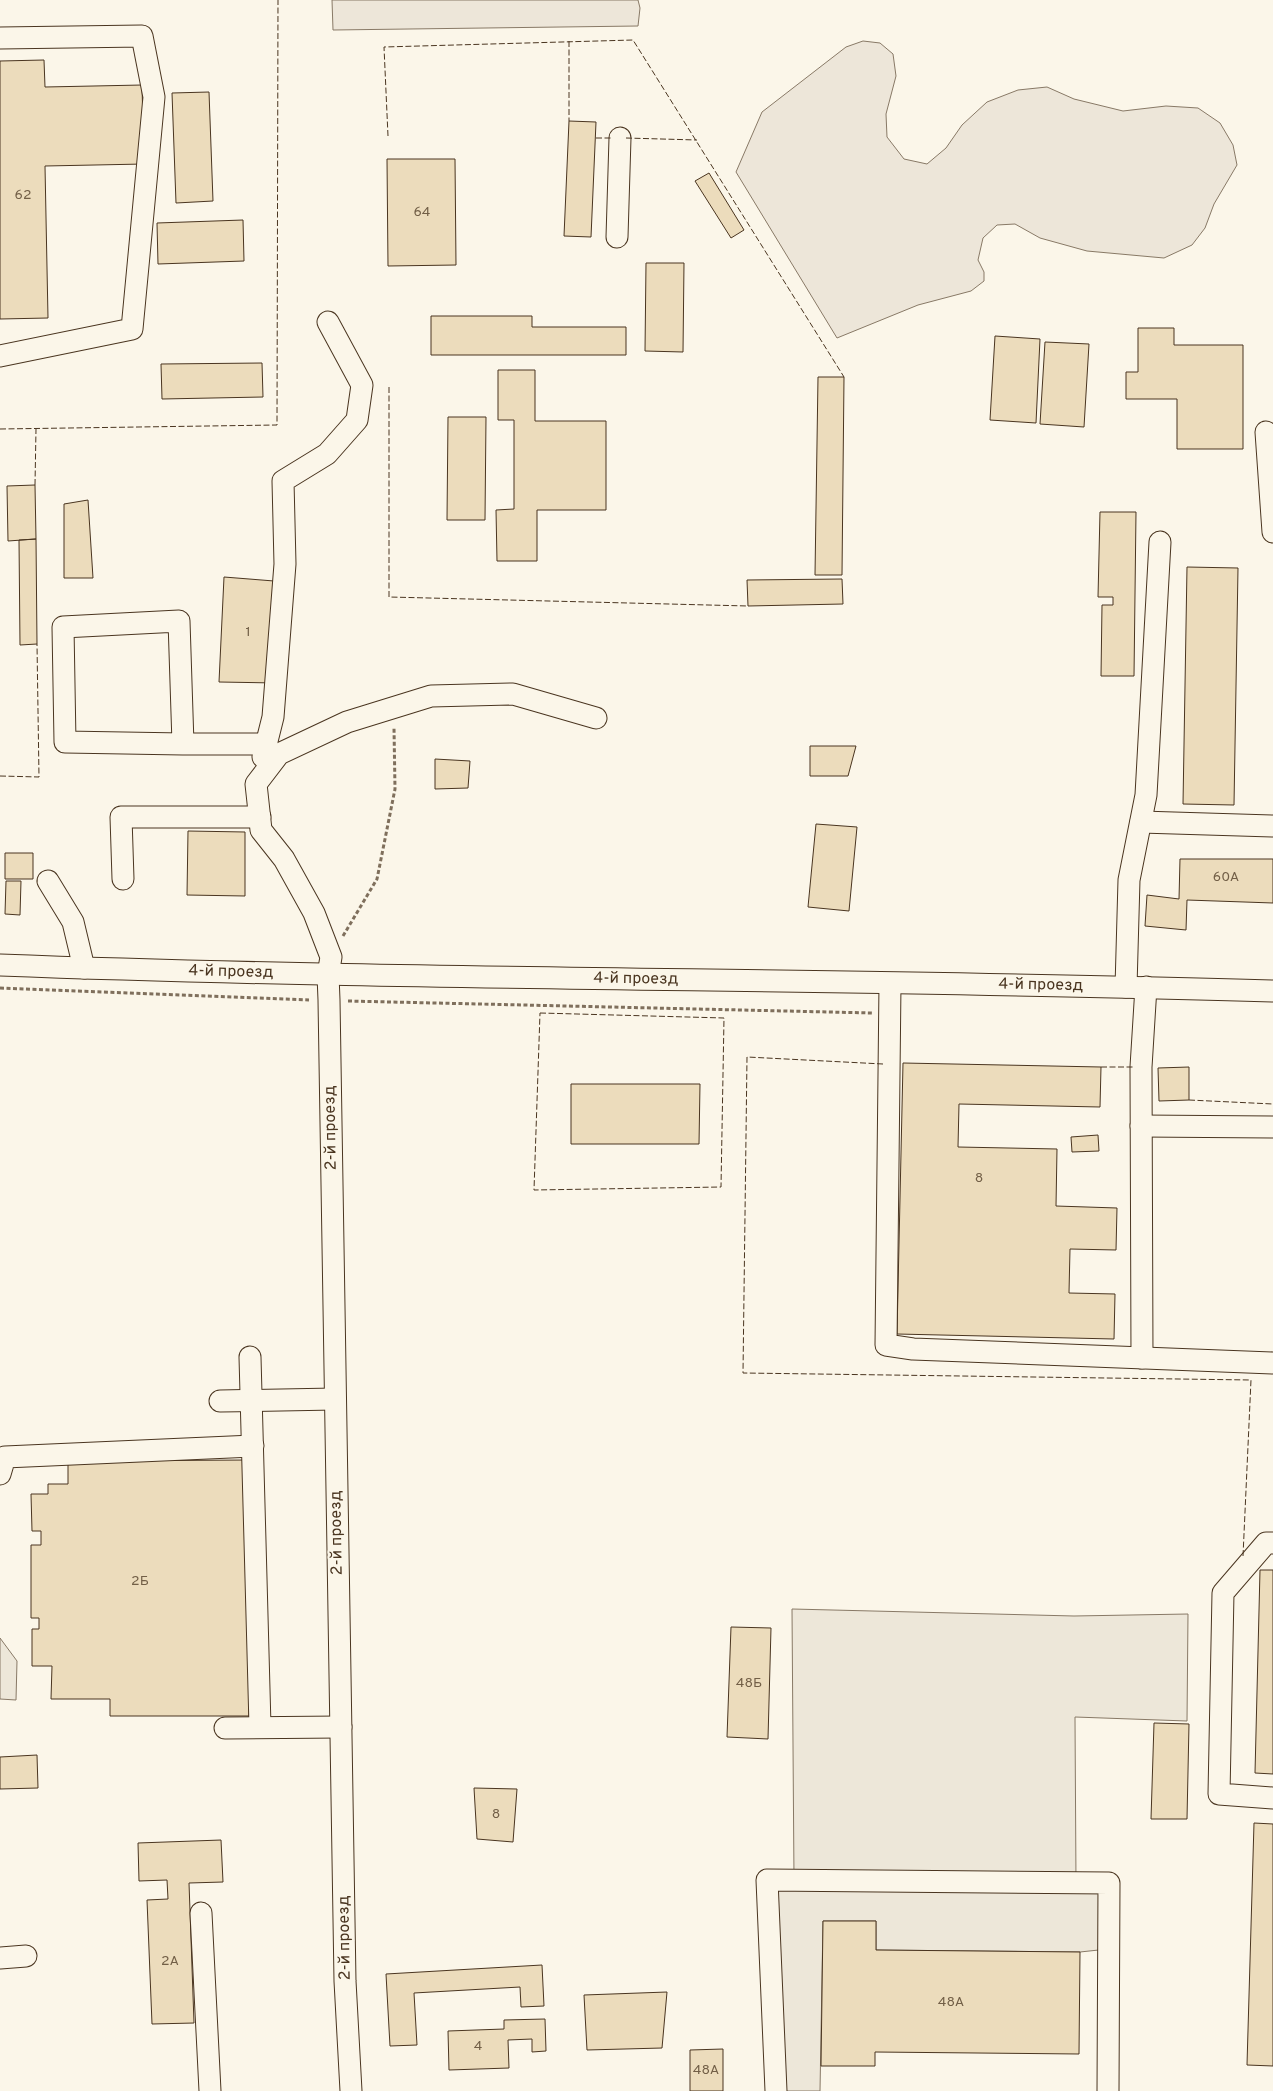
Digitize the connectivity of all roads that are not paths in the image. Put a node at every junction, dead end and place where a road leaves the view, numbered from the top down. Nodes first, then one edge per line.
1 (0, 38) edge
2 (620, 138) dead end
3 (617, 237) dead end
4 (328, 322) dead end
5 (0, 356) edge
6 (1266, 432) dead end
7 (1273, 532) edge
8 (1160, 542) dead end
9 (596, 718) dead end
10 (183, 744) junction
11 (266, 744) junction
12 (256, 784) junction
13 (260, 818) junction
14 (1141, 822) junction
15 (1273, 826) edge
16 (123, 879) dead end
17 (48, 881) dead end
18 (0, 965) edge
19 (330, 966) junction
20 (84, 968) junction
21 (890, 984) junction
22 (1136, 987) junction
23 (1273, 991) edge
24 (1141, 1126) junction
25 (1273, 1127) edge
26 (250, 1357) dead end
27 (1142, 1358) junction
28 (1273, 1363) edge
29 (335, 1399) junction
30 (252, 1400) junction
31 (220, 1401) dead end
32 (253, 1446) junction
33 (0, 1474) edge
34 (1273, 1543) edge
35 (260, 1726) junction
36 (341, 1727) junction
37 (225, 1728) dead end
38 (1273, 1798) edge
39 (201, 1913) dead end
40 (26, 1956) dead end
41 (0, 1958) edge
42 (210, 2091) edge
43 (351, 2091) edge
44 (776, 2091) edge
45 (1108, 2091) edge

1 - 5 street
2 - 3 street
4 - 11 street
6 - 7 street
8 - 14 street
9 - 12 street
10 - 10 street
10 - 11 street
11 - 12 street
12 - 13 street, 2-й проезд
13 - 16 street
13 - 19 street, 2-й проезд
14 - 15 street
14 - 22 street
17 - 20 street
18 - 20 street, 4-й проезд
19 - 20 street, 4-й проезд
19 - 21 street, 4-й проезд
19 - 29 street, 2-й проезд
21 - 22 street, 4-й проезд
21 - 27 street
22 - 23 street, 4-й проезд
22 - 24 street
24 - 25 street
24 - 27 street
26 - 30 street
27 - 28 street
29 - 30 street
29 - 36 street, 2-й проезд
30 - 31 street
30 - 32 street
32 - 33 street
32 - 35 street
34 - 38 street
35 - 36 street
35 - 37 street
36 - 43 street, 2-й проезд
39 - 42 street
40 - 41 street
44 - 45 street

